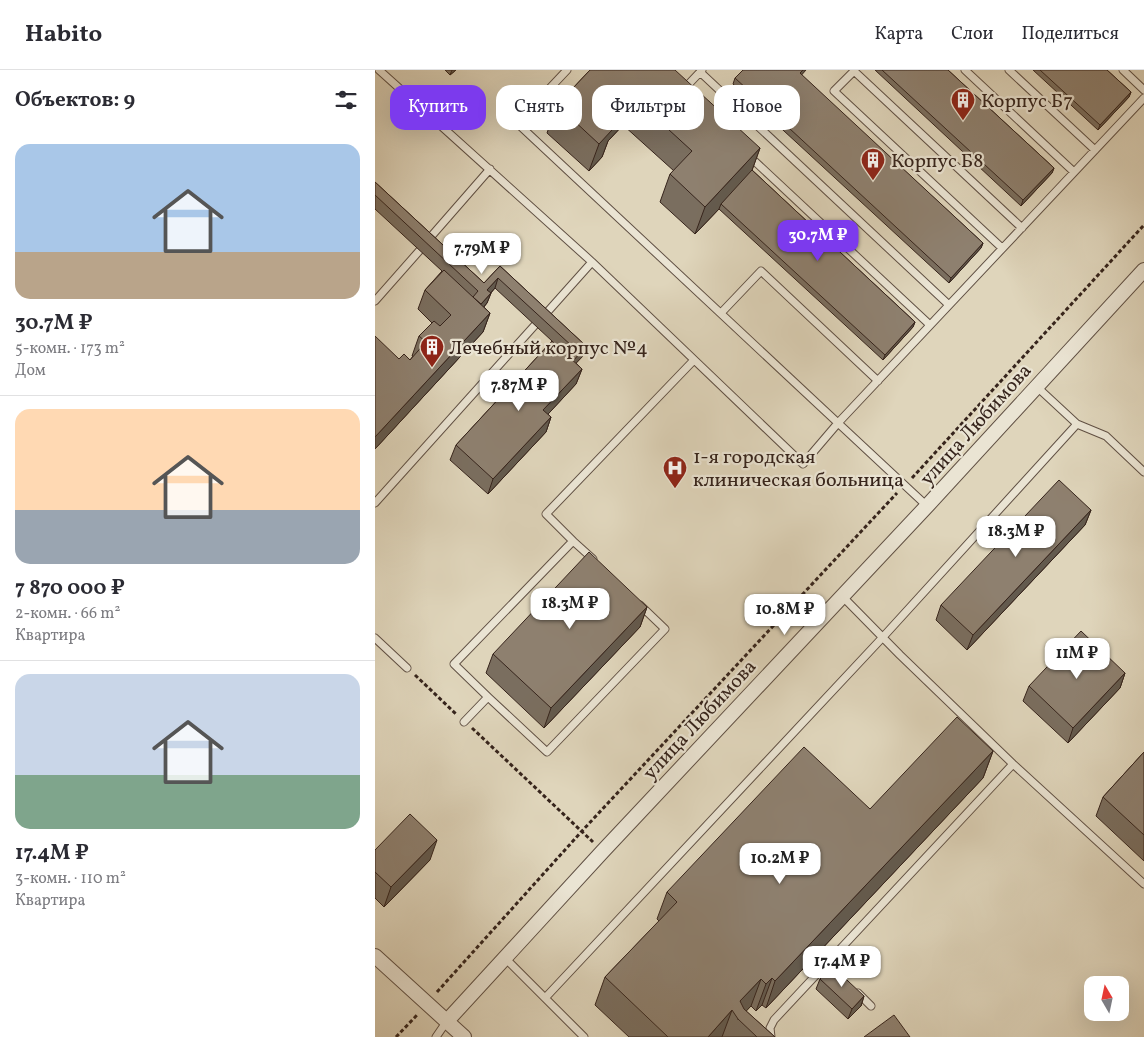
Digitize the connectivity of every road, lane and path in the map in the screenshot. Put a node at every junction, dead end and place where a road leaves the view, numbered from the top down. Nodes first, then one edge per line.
1 (379, 70) edge
2 (567, 70) edge
3 (965, 70) edge
4 (1009, 70) edge
5 (1123, 70) edge
6 (701, 71) edge
7 (688, 85) edge
8 (1144, 90) edge
9 (1144, 98) edge
10 (1095, 150) junction
11 (745, 152) edge
12 (490, 169) junction
13 (1074, 172) junction
14 (1144, 225) edge
15 (1022, 228) junction
16 (426, 243) edge
17 (1002, 248) junction
18 (420, 250) dead end
19 (592, 262) junction
20 (1144, 270) edge
21 (375, 301) edge
22 (949, 305) junction
23 (721, 314) junction
24 (542, 318) edge
25 (535, 325) dead end
26 (930, 325) junction
27 (695, 360) junction
28 (878, 380) junction
29 (1036, 386) junction
30 (838, 423) junction
31 (1077, 424) junction
32 (1144, 472) edge
33 (905, 485) junction
34 (375, 503) edge
35 (927, 506) junction
36 (573, 541) junction
37 (602, 568) edge
38 (842, 596) junction
39 (637, 602) edge
40 (375, 638) edge
41 (883, 638) junction
42 (407, 668) joint
43 (488, 697) junction
44 (464, 722) junction
45 (1013, 764) junction
46 (582, 831) junction
47 (603, 851) junction
48 (1144, 884) edge
49 (375, 956) edge
50 (506, 959) junction
51 (827, 963) junction
52 (833, 970) edge
53 (852, 988) edge
54 (546, 997) junction
55 (427, 1003) junction
56 (871, 1006) dead end
57 (447, 1021) junction
58 (396, 1037) edge
59 (436, 1037) edge
60 (464, 1037) edge
61 (584, 1037) edge
62 (771, 1037) edge

1 - 12 lane
2 - 23 lane
3 - 13 lane
4 - 10 lane
5 - 8 lane
6 - 7 lane
6 - 22 lane
9 - 10 lane
10 - 13 lane
11 - 26 lane
12 - 16 lane
12 - 19 lane
13 - 15 lane
14 - 33 path
15 - 17 lane
15 - 17 lane
17 - 22 lane
18 - 21 lane
19 - 24 lane
19 - 27 lane
20 - 29 street, улица Любимова
22 - 26 lane
23 - 28 lane
23 - 30 lane
25 - 34 lane
26 - 28 lane
27 - 30 lane
27 - 36 lane
28 - 30 lane
29 - 31 lane
29 - 35 street, улица Любимова
30 - 33 lane
31 - 32 lane
31 - 41 lane
33 - 35 lane
33 - 46 path
35 - 38 street, улица Любимова
36 - 37 lane
36 - 43 lane
38 - 41 lane
38 - 47 street, улица Любимова
39 - 43 lane
40 - 42 lane
41 - 45 lane
41 - 54 lane
42 - 44 path
43 - 44 lane
44 - 46 path
45 - 48 lane
45 - 51 lane
46 - 47 path
46 - 55 path
47 - 50 street, улица Любимова
49 - 55 street
50 - 54 lane
50 - 57 street, улица Любимова
51 - 52 lane
51 - 62 lane
53 - 56 lane
54 - 61 lane
55 - 57 street
55 - 58 path
57 - 59 lane
57 - 60 street

